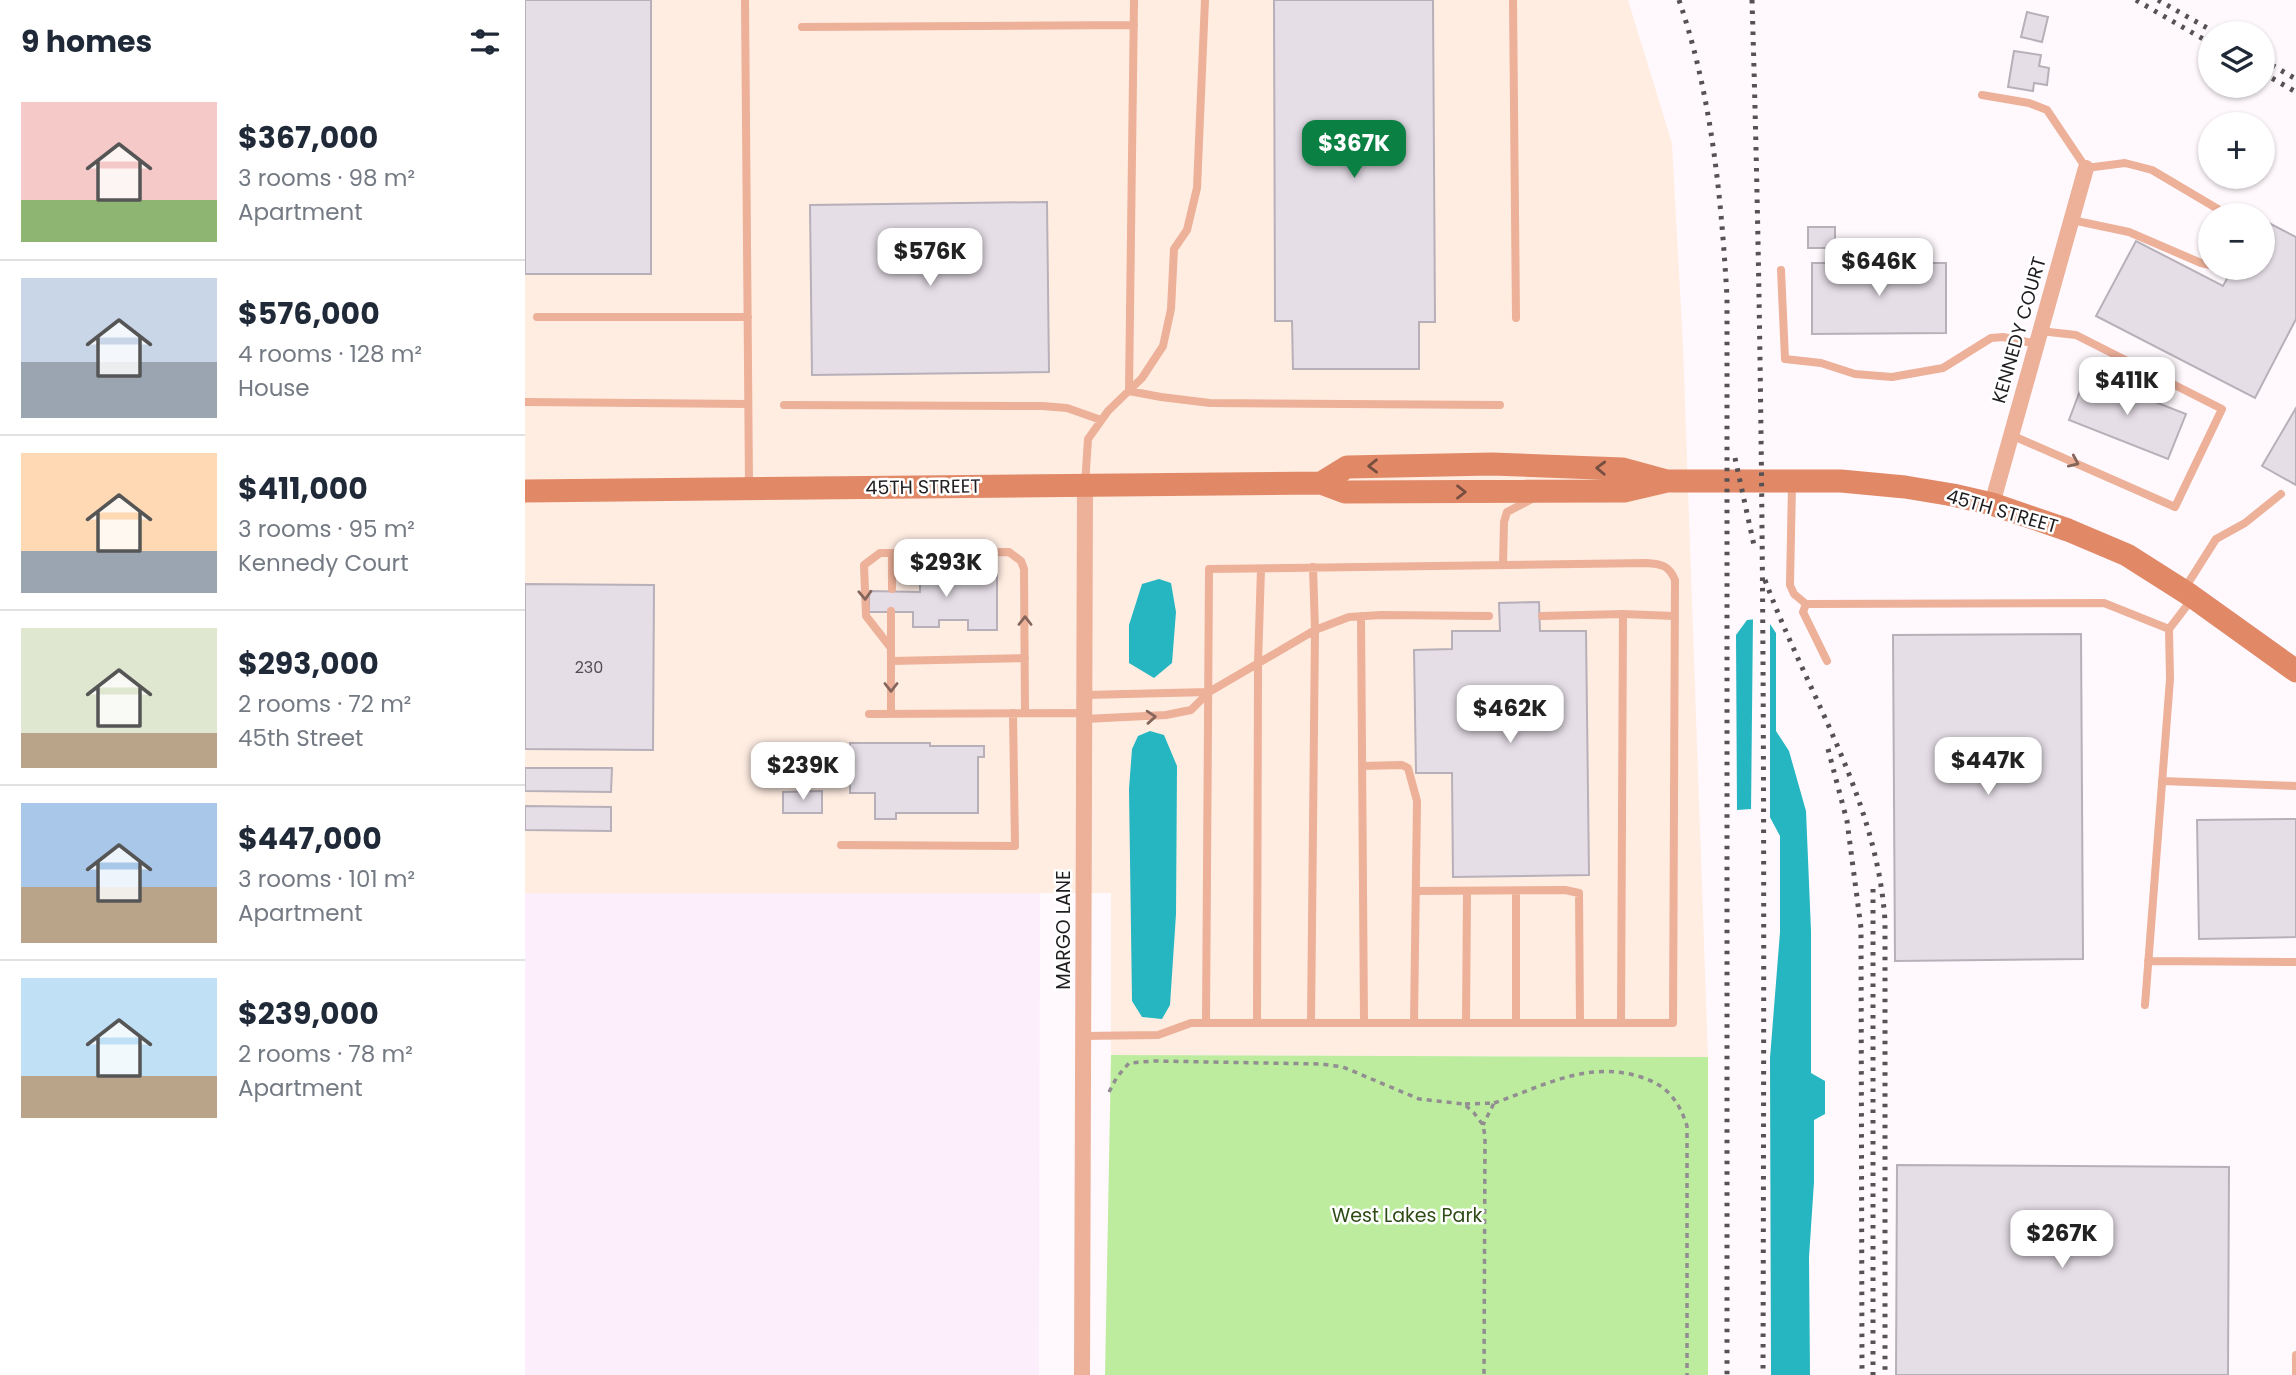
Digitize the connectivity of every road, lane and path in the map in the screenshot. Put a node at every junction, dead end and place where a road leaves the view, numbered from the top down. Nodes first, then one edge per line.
1 (745, 0) edge
2 (1134, 0) edge
3 (1205, 0) edge
4 (1513, 0) edge
5 (1134, 24) junction
6 (802, 27) dead end
7 (1982, 95) dead end
8 (2086, 168) junction
9 (2208, 203) edge
10 (2072, 220) junction
11 (2198, 262) edge
12 (1781, 270) dead end
13 (537, 317) dead end
14 (748, 317) junction
15 (1516, 318) dead end
16 (2039, 338) junction
17 (1129, 391) junction
18 (525, 402) edge
19 (748, 404) junction
20 (785, 405) dead end
21 (1500, 405) dead end
22 (1101, 420) junction
23 (2011, 435) junction
24 (1667, 481) junction
25 (1793, 481) junction
26 (1321, 483) junction
27 (1085, 485) junction
28 (749, 489) junction
29 (525, 491) edge
30 (1553, 491) junction
31 (2281, 494) dead end
32 (1992, 504) junction
33 (892, 553) junction
34 (1503, 565) junction
35 (1313, 567) junction
36 (1261, 569) junction
37 (892, 589) dead end
38 (2188, 593) junction
39 (1807, 604) junction
40 (891, 611) dead end
41 (1623, 614) junction
42 (1361, 616) junction
43 (1489, 616) dead end
44 (1542, 616) dead end
45 (1674, 616) junction
46 (2169, 629) junction
47 (1315, 630) junction
48 (891, 648) junction
49 (1025, 658) junction
50 (891, 661) junction
51 (1827, 661) dead end
52 (1258, 663) junction
53 (2296, 671) edge
54 (1209, 692) junction
55 (1085, 695) junction
56 (1013, 713) junction
57 (1025, 713) junction
58 (869, 714) dead end
59 (891, 714) junction
60 (1084, 716) junction
61 (1362, 766) junction
62 (2162, 781) junction
63 (2296, 786) edge
64 (841, 845) dead end
65 (1416, 891) junction
66 (1467, 891) junction
67 (1517, 891) junction
68 (2148, 961) junction
69 (2296, 962) edge
70 (2145, 1005) dead end
71 (1206, 1023) junction
72 (1257, 1023) junction
73 (1311, 1023) junction
74 (1364, 1023) junction
75 (1414, 1023) junction
76 (1466, 1023) junction
77 (1516, 1023) junction
78 (1580, 1023) junction
79 (1621, 1023) junction
80 (1083, 1036) junction
81 (1109, 1092) dead end
82 (1494, 1103) junction
83 (1464, 1104) junction
84 (1483, 1125) junction
85 (2296, 1355) edge
86 (1082, 1375) edge
87 (1484, 1375) edge
88 (1687, 1375) edge
89 (2296, 1375) edge

1 - 14 lane
2 - 5 lane
3 - 17 lane
4 - 15 lane
5 - 6 lane
5 - 17 lane
7 - 8 lane
8 - 9 lane
8 - 10 street, KENNEDY COURT
10 - 11 lane
10 - 16 street, KENNEDY COURT
12 - 16 lane
13 - 14 lane
14 - 19 lane
16 - 23 street, KENNEDY COURT
23 -> 16 lane
17 - 21 lane
17 - 22 lane
18 - 19 lane
19 - 28 lane
20 - 22 lane
22 - 27 lane
23 - 32 street, KENNEDY COURT
24 - 25 main road, 45TH STREET
24 -> 26 main road, 45TH STREET
24 - 30 main road, 45TH STREET
25 - 32 main road, 45TH STREET
25 - 39 lane
26 - 27 main road, 45TH STREET
26 -> 30 main road, 45TH STREET
27 - 28 main road, 45TH STREET
27 - 55 street, MARGO LANE
28 - 29 main road, 45TH STREET
30 - 34 lane
31 - 38 lane
32 - 38 main road, 45TH STREET
33 - 37 lane
33 -> 48 lane
49 -> 33 lane
34 - 35 lane
34 - 45 lane
35 - 36 lane
35 - 47 lane
36 - 52 lane
36 - 54 lane
38 - 46 lane
38 - 53 main road, 45TH STREET
39 - 46 lane
39 - 51 lane
40 - 48 lane
41 - 44 lane
41 - 45 lane
41 - 79 lane
42 - 43 lane
42 - 47 lane
42 - 61 lane
45 - 79 lane
46 - 62 lane
47 - 52 lane
47 - 73 lane
48 - 50 lane
49 - 50 lane
49 - 57 lane
50 -> 59 lane
52 - 54 lane
52 - 72 lane
54 - 55 lane
60 -> 54 lane
54 - 71 lane
55 - 60 street, MARGO LANE
56 - 57 lane
56 - 59 lane
56 - 64 lane
57 - 60 lane
58 - 59 lane
60 - 80 street, MARGO LANE
61 - 65 lane
61 - 74 lane
62 - 63 lane
62 - 68 lane
65 - 66 lane
65 - 75 lane
66 - 67 lane
66 - 76 lane
67 - 77 lane
67 - 78 lane
68 - 69 lane
68 - 70 lane
71 - 72 lane
71 - 80 lane
72 - 73 lane
73 - 74 lane
74 - 75 lane
75 - 76 lane
76 - 77 lane
77 - 78 lane
78 - 79 lane
80 - 86 street, MARGO LANE
81 - 83 path
82 - 83 path
82 - 84 path
82 - 88 path
83 - 84 path
84 - 87 path
85 - 89 lane

